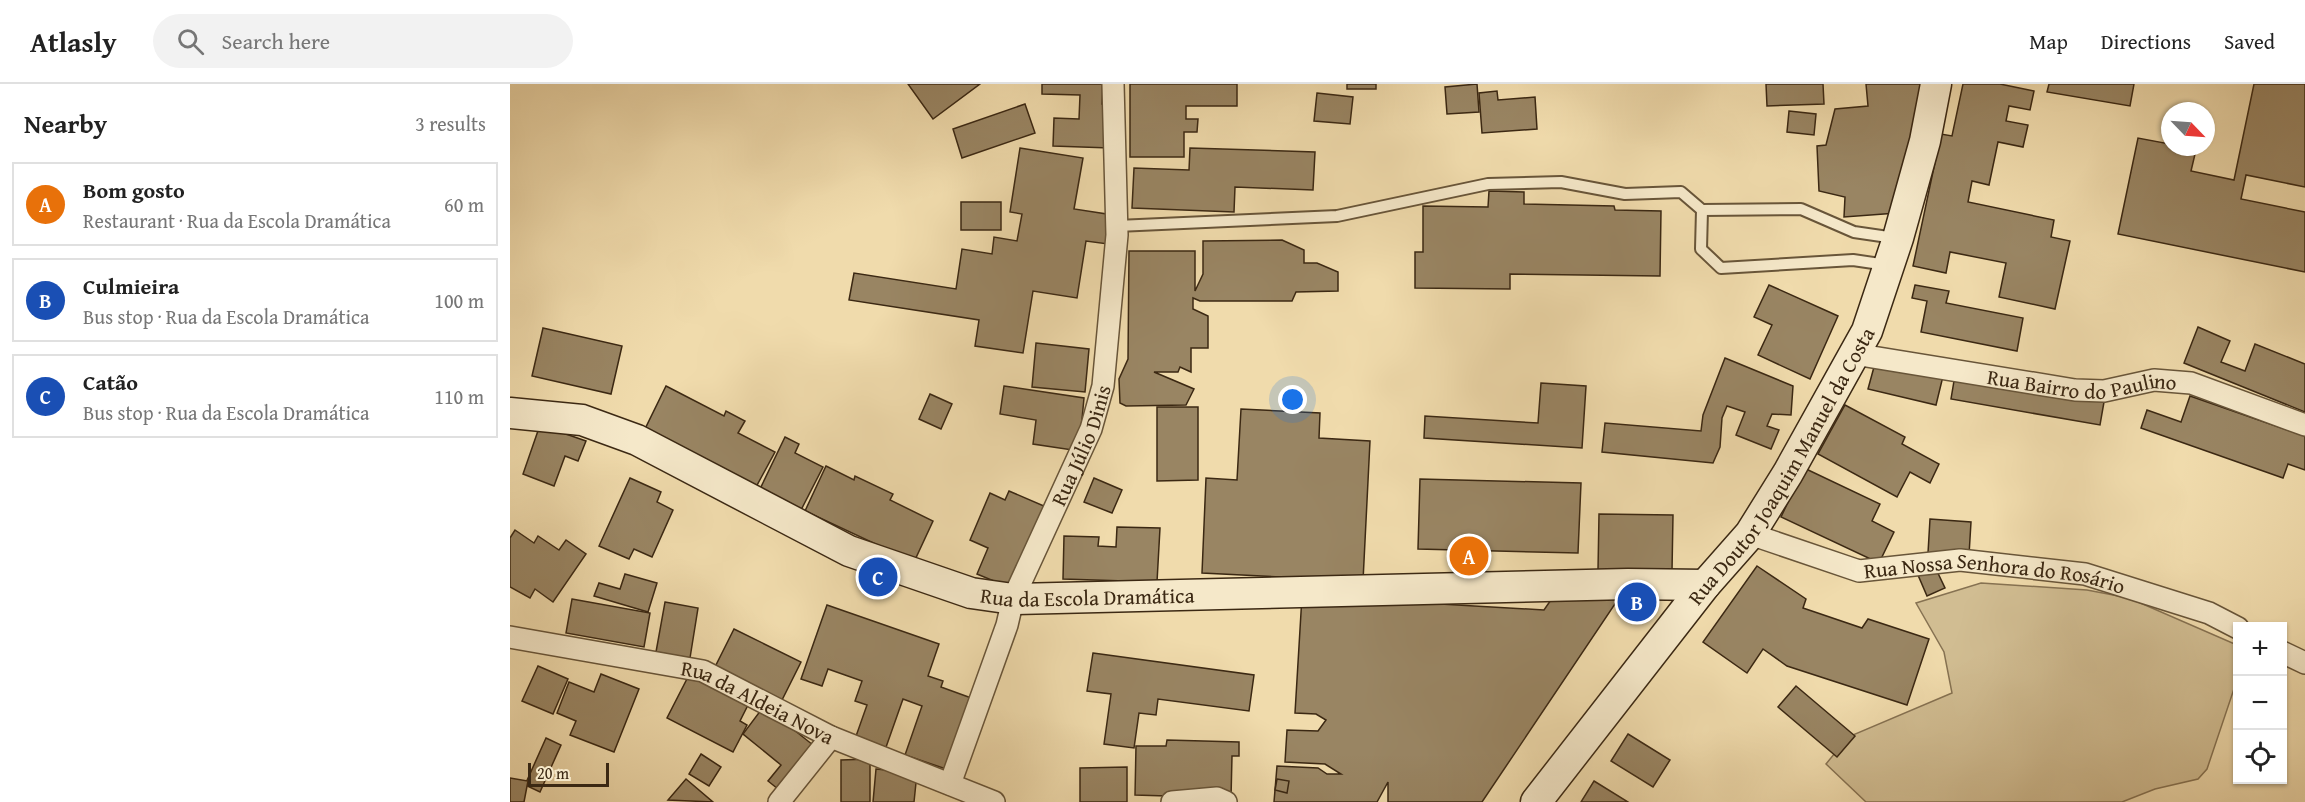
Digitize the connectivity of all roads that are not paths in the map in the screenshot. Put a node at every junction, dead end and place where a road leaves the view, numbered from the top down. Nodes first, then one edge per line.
1 (1113, 84) edge
2 (1936, 84) edge
3 (1702, 210) junction
4 (1117, 226) junction
5 (1894, 252) junction
6 (1854, 354) junction
7 (510, 413) edge
8 (2305, 425) edge
9 (1750, 534) junction
10 (1705, 585) junction
11 (1013, 599) junction
12 (2233, 625) edge
13 (510, 637) edge
14 (2287, 654) edge
15 (2305, 663) edge
16 (831, 737) junction
17 (950, 784) junction
18 (779, 802) edge
19 (994, 802) edge
20 (1172, 802) edge
21 (1226, 802) edge
22 (1536, 802) edge

1 - 4 street, Rua Júlio Dinis
2 - 5 street, Rua Doutor Joaquim Manuel da Costa
3 - 4 lane
3 - 5 lane
3 - 5 lane
4 - 11 street, Rua Júlio Dinis
5 - 6 street, Rua Doutor Joaquim Manuel da Costa
6 - 8 street, Rua Bairro do Paulino
6 - 9 street, Rua Doutor Joaquim Manuel da Costa
7 - 11 street, Rua da Escola Dramática
9 - 10 street, Rua Doutor Joaquim Manuel da Costa
9 - 12 street, Rua Nossa Senhora do Rosário
10 - 11 street, Rua da Escola Dramática
10 - 22 street, Rua Doutor Joaquim Manuel da Costa
11 - 17 street, Rua Júlio Dinis
13 - 16 street, Rua da Aldeia Nova
14 - 15 street
16 - 17 street, Rua da Aldeia Nova
16 - 18 street
17 - 19 street, Rua da Aldeia Nova
20 - 21 street

